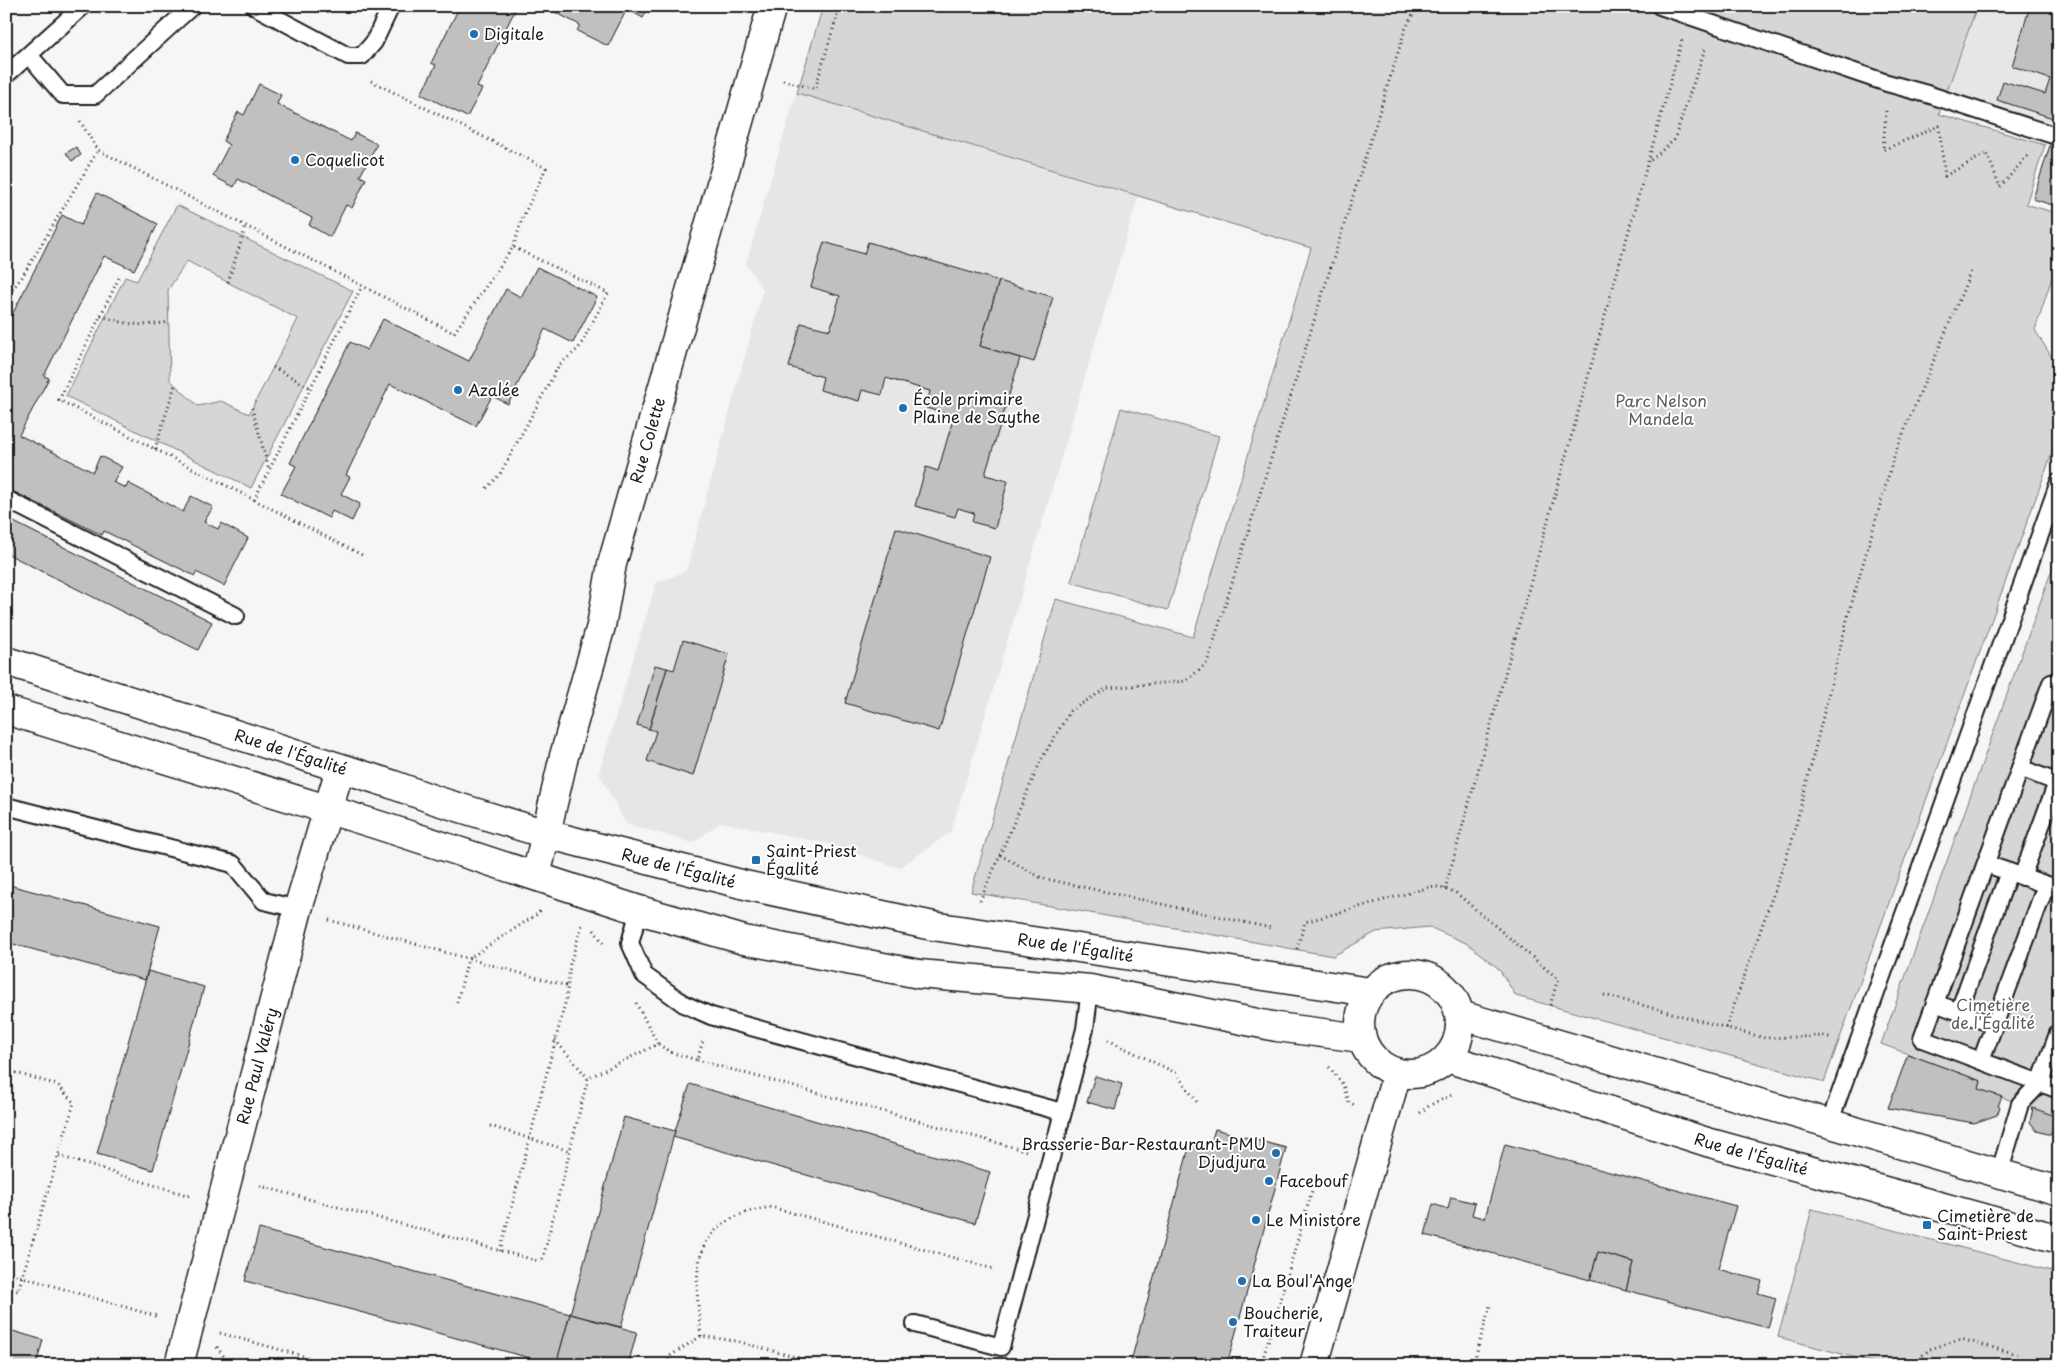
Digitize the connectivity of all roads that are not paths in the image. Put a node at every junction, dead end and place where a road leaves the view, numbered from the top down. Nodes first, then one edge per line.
1 (84, 6) edge
2 (192, 6) edge
3 (254, 6) edge
4 (391, 6) edge
5 (772, 6) edge
6 (1660, 6) edge
7 (67, 12) edge
8 (29, 55) junction
9 (6, 74) edge
10 (2054, 135) edge
11 (2059, 482) edge
12 (6, 499) edge
13 (236, 616) dead end
14 (6, 661) edge
15 (2059, 686) edge
16 (6, 710) edge
17 (2020, 768) junction
18 (340, 769) junction
19 (2058, 780) edge
20 (6, 806) edge
21 (327, 810) junction
22 (546, 834) junction
23 (1986, 864) junction
24 (2016, 874) junction
25 (542, 879) junction
26 (2052, 887) edge
27 (298, 909) junction
28 (639, 910) junction
29 (1090, 989) junction
30 (1370, 992) junction
31 (1935, 1003) junction
32 (1959, 1011) junction
33 (1460, 1015) junction
34 (1994, 1025) junction
35 (2059, 1031) edge
36 (1361, 1038) junction
37 (1448, 1058) junction
38 (1981, 1061) junction
39 (1397, 1073) junction
40 (2040, 1083) junction
41 (2059, 1090) edge
42 (1062, 1112) junction
43 (1829, 1124) junction
44 (1999, 1174) junction
45 (2059, 1191) edge
46 (2059, 1239) edge
47 (915, 1324) dead end
48 (180, 1365) edge
49 (1314, 1365) edge

1 - 7 lane
2 - 8 lane
3 - 4 lane
5 - 22 street, Rue Colette
6 - 10 lane
7 - 8 lane
8 - 9 lane
11 - 43 lane
12 - 13 lane
14 - 18 street, Rue de l'Égalité
15 - 17 lane
16 - 21 street
17 - 19 lane
17 - 23 lane
18 - 21 street, Rue Paul Valéry
18 - 22 street, Rue de l'Égalité
19 - 24 lane
20 - 27 lane
21 - 25 street
21 - 27 street, Rue Paul Valéry
22 - 25 street, Rue Colette
22 - 30 street, Rue de l'Égalité
23 - 24 lane
23 - 31 lane
24 - 26 lane
24 - 32 lane
25 - 28 street
26 - 34 lane
27 - 48 street, Rue Paul Valéry
28 - 29 street
28 - 42 lane
29 - 36 street
29 - 42 lane
30 - 33 street
30 - 36 street
31 - 32 lane
31 - 38 lane
32 - 34 lane
33 - 37 street
33 - 43 street
34 - 38 lane
35 - 40 lane
36 - 39 street
37 - 39 street
37 - 46 street, Rue de l'Égalité
38 - 40 lane
39 - 49 street
40 - 41 lane
40 - 44 lane
42 - 47 lane
43 - 44 street
44 - 45 street

